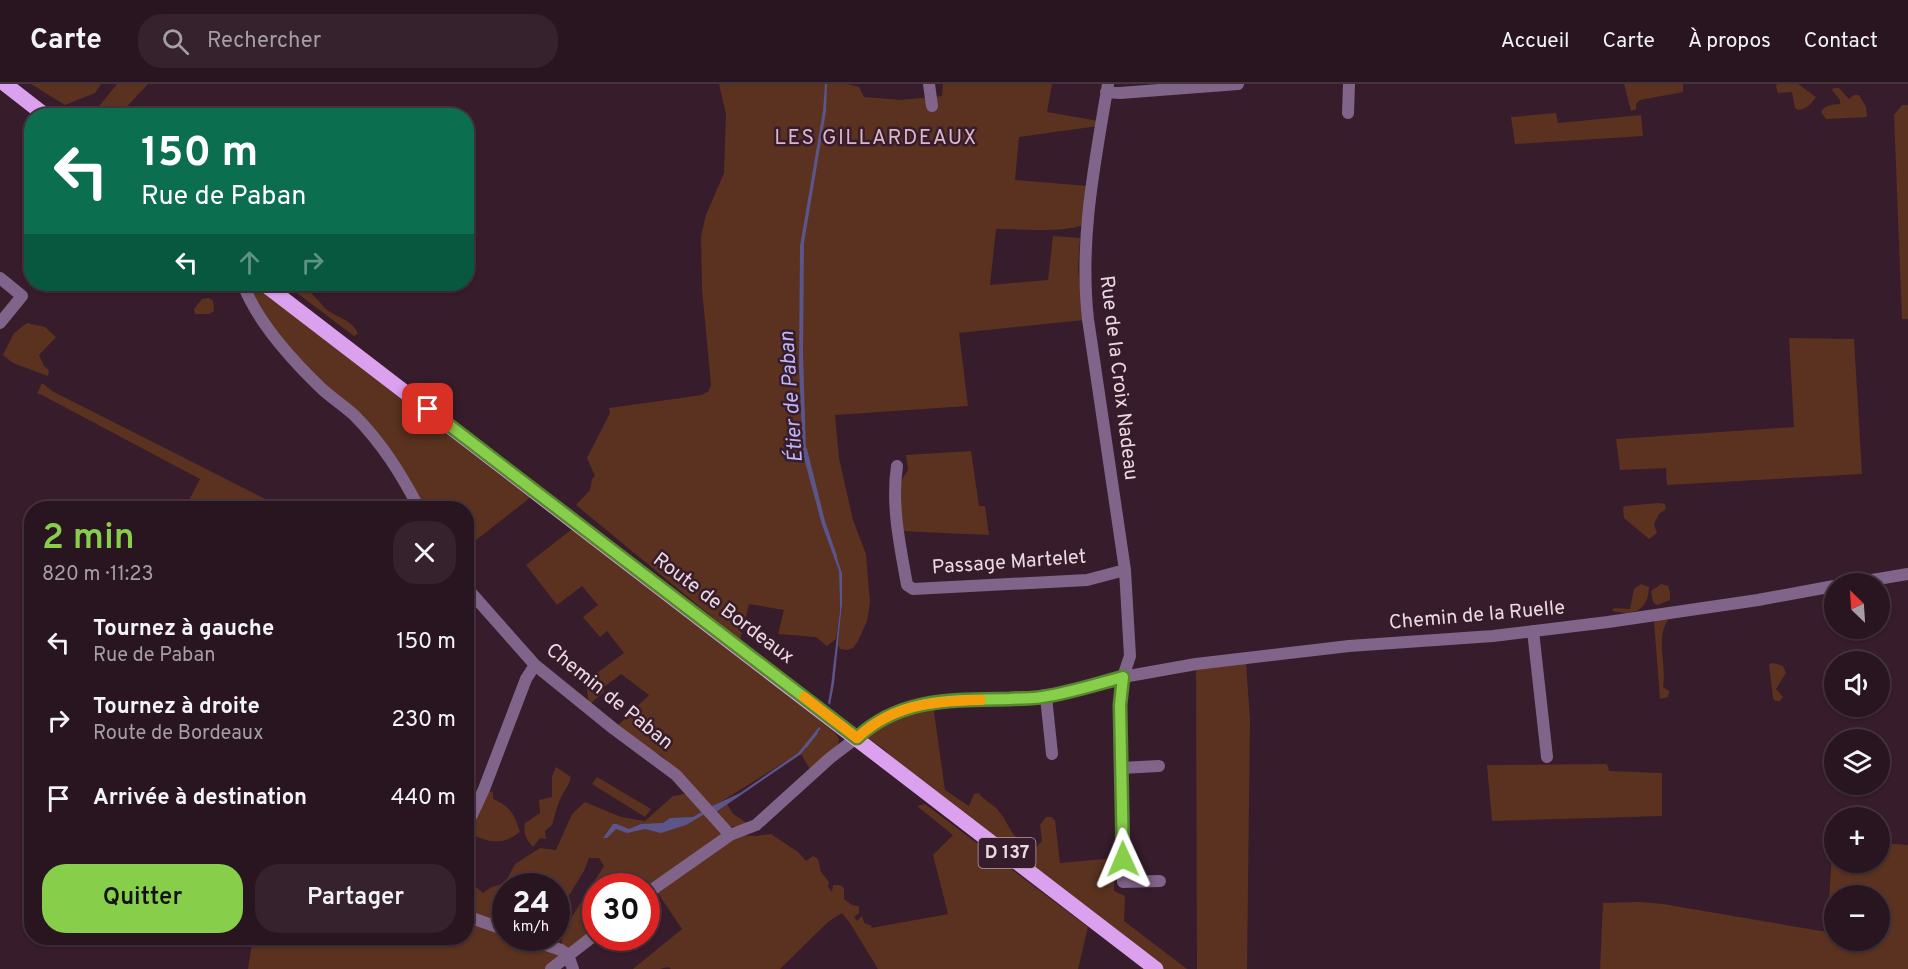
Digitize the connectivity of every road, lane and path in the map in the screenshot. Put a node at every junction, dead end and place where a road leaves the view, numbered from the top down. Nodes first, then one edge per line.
1 (5, 84) edge
2 (929, 84) edge
3 (1239, 84) edge
4 (1349, 84) edge
5 (1154, 87) edge
6 (1107, 88) edge
7 (932, 106) dead end
8 (36, 108) edge
9 (1348, 113) dead end
10 (0, 278) edge
11 (246, 291) edge
12 (273, 291) edge
13 (0, 323) edge
14 (897, 466) dead end
15 (415, 501) edge
16 (1125, 570) junction
17 (1908, 574) edge
18 (1890, 577) edge
19 (1824, 588) edge
20 (474, 596) edge
21 (1533, 631) junction
22 (535, 665) junction
23 (1123, 677) junction
24 (1046, 697) junction
25 (857, 738) junction
26 (1052, 754) dead end
27 (1547, 757) dead end
28 (1159, 766) dead end
29 (1121, 768) junction
30 (474, 811) edge
31 (730, 835) junction
32 (1160, 880) dead end
33 (660, 884) edge
34 (474, 919) edge
35 (492, 925) edge
36 (582, 944) edge
37 (562, 951) edge
38 (568, 955) junction
39 (551, 969) edge
40 (573, 969) edge
41 (1156, 969) edge

1 - 8 main road
2 - 7 street
3 - 5 street
4 - 9 street
5 - 6 street
6 - 16 street, Rue de la Croix Nadeau
10 - 13 street
11 - 15 street
12 - 25 main road, Route de Bordeaux / D 137
14 - 16 street, Passage Martelet
16 - 23 street, Rue de la Croix Nadeau
17 - 18 street
19 - 21 street, Chemin de la Ruelle
20 - 22 street, Chemin de Paban
21 - 23 street, Chemin de la Ruelle
21 - 27 street
22 - 30 street
22 - 31 street, Chemin de Paban
23 - 24 street, Chemin de la Ruelle
23 - 29 street, Rue de la Croix Nadeau
24 - 25 street, Chemin de la Ruelle
24 - 26 street
25 - 31 street, Chemin de la Ruelle
25 - 41 main road, Route de Bordeaux / D 137
28 - 29 street
29 - 32 street, Rue de la Croix Nadeau
31 - 33 street, Chemin de la Ruelle
34 - 35 street
36 - 38 street
37 - 38 street
38 - 39 street
38 - 40 street

